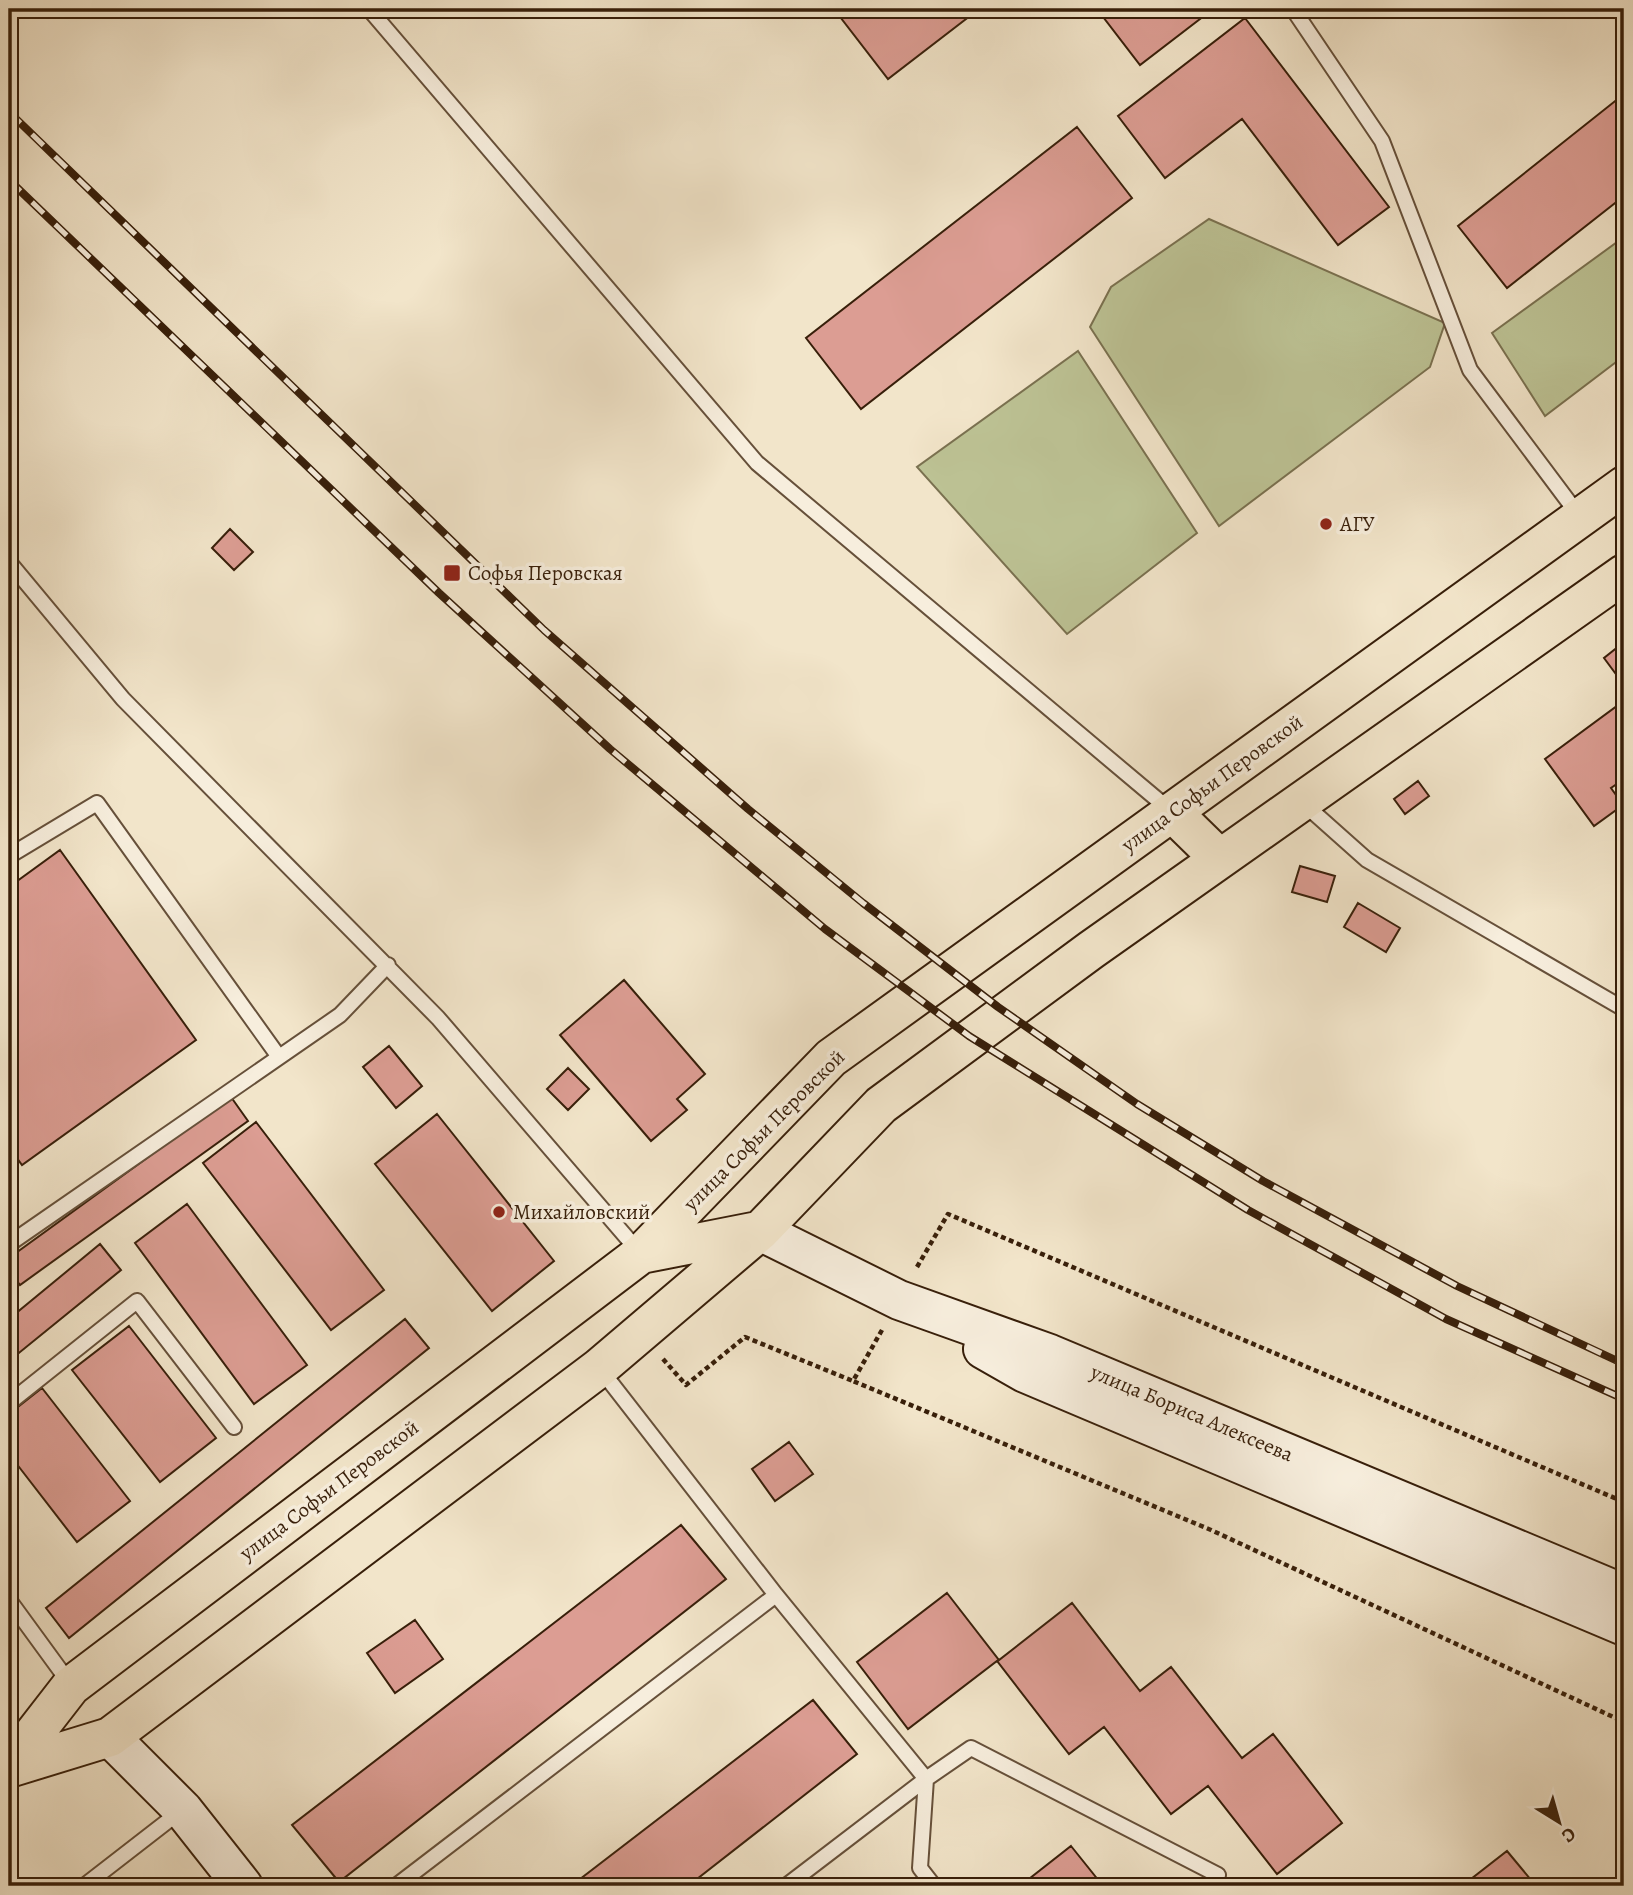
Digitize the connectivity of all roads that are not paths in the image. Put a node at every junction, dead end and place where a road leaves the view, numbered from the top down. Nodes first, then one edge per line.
1 (369, 9) edge
2 (1293, 9) edge
3 (1624, 486) edge
4 (1580, 518) junction
5 (9, 562) edge
6 (1624, 575) edge
7 (1301, 802) junction
8 (1172, 812) junction
9 (9, 856) edge
10 (1220, 859) junction
11 (388, 965) junction
12 (1624, 1009) edge
13 (279, 1056) junction
14 (760, 1231) junction
15 (9, 1244) edge
16 (641, 1254) junction
17 (899, 1300) junction
18 (599, 1367) junction
19 (9, 1403) edge
20 (234, 1427) dead end
21 (1624, 1594) edge
22 (776, 1595) junction
23 (9, 1600) edge
24 (1624, 1626) edge
25 (71, 1686) junction
26 (110, 1737) junction
27 (9, 1767) edge
28 (926, 1779) junction
29 (183, 1810) junction
30 (1218, 1875) dead end
31 (84, 1886) edge
32 (243, 1886) edge
33 (396, 1886) edge
34 (786, 1886) edge
35 (934, 1886) edge

1 - 8 lane
2 - 4 lane
3 - 4 main road, улица Софьи Перовской
4 - 8 main road, улица Софьи Перовской
5 - 11 lane
6 - 7 main road, улица Софьи Перовской
7 - 10 main road, улица Софьи Перовской
7 - 12 lane
8 - 10 main road
8 - 16 main road, улица Софьи Перовской
9 - 13 lane
10 - 14 main road, улица Софьи Перовской
11 - 13 lane
11 - 16 lane
13 - 15 lane
14 - 16 main road
14 - 17 street, улица Бориса Алексеева
14 - 18 main road, улица Софьи Перовской
16 - 25 main road, улица Софьи Перовской
17 - 21 street, улица Бориса Алексеева
17 - 24 street
18 - 22 lane
18 - 26 main road, улица Софьи Перовской
19 - 20 lane
22 - 28 lane
22 - 33 lane
23 - 25 lane
25 - 26 main road
25 - 27 main road, улица Софьи Перовской
26 - 27 main road, улица Софьи Перовской
26 - 29 street
28 - 30 lane
28 - 34 lane
28 - 35 lane
29 - 31 lane
29 - 32 street

